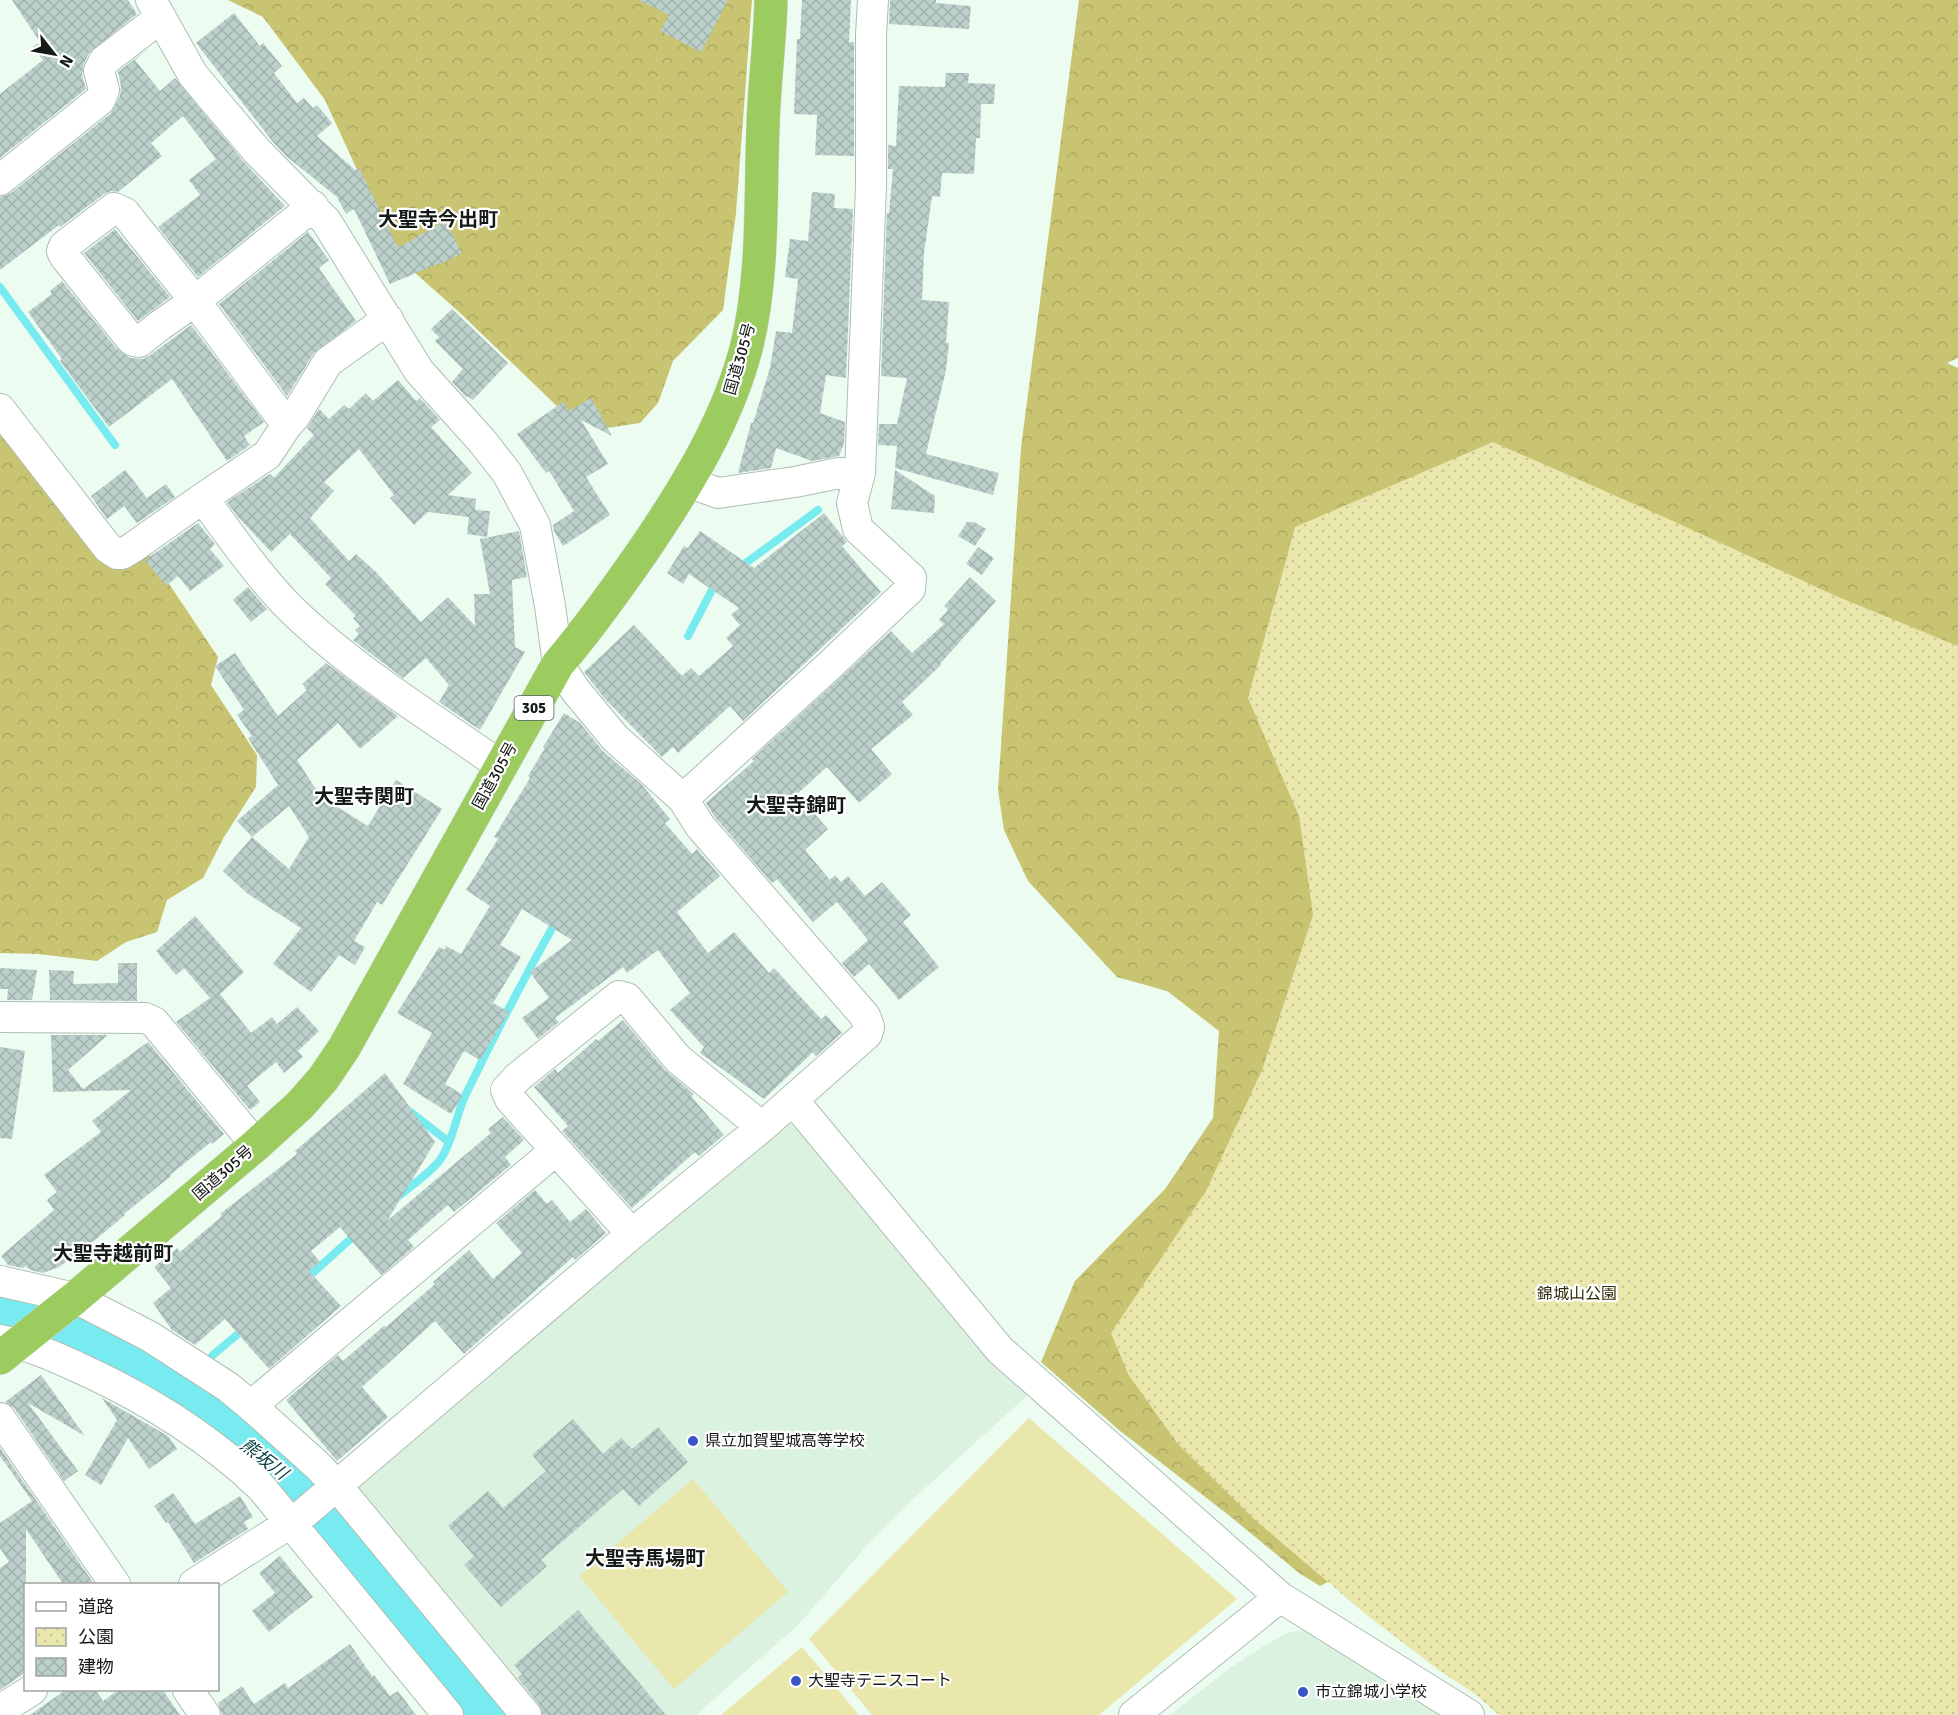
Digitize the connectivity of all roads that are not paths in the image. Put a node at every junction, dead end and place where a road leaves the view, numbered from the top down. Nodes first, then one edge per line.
1 (771, 0) edge
2 (873, 0) edge
3 (156, 9) edge
4 (0, 180) edge
5 (313, 206) junction
6 (195, 301) junction
7 (388, 319) junction
8 (0, 409) edge
9 (287, 425) junction
10 (860, 472) junction
11 (688, 482) junction
12 (203, 498) junction
13 (558, 664) junction
14 (501, 766) junction
15 (683, 799) junction
16 (0, 1017) edge
17 (793, 1100) junction
18 (762, 1127) junction
19 (256, 1145) junction
20 (556, 1150) junction
21 (632, 1234) junction
22 (0, 1281) edge
23 (70, 1302) junction
24 (12, 1343) edge
25 (251, 1406) junction
26 (0, 1418) edge
27 (335, 1487) junction
28 (296, 1520) junction
29 (114, 1583) edge
30 (196, 1583) edge
31 (1280, 1597) junction
32 (29, 1691) edge
33 (189, 1691) edge
34 (0, 1710) edge
35 (205, 1715) edge
36 (448, 1715) edge
37 (526, 1715) edge
38 (1134, 1715) edge
39 (1468, 1715) edge

1 - 11 highway, 国道305号 / 305
2 - 10 street
3 - 4 street
3 - 5 street
5 - 6 street
5 - 7 street
6 - 6 street
6 - 9 street
7 - 9 street
7 - 13 street
8 - 12 street
9 - 12 street
10 - 11 street
10 - 15 street
11 - 13 highway, 国道305号 / 305
12 - 14 street
13 - 14 highway, 国道305号 / 305
13 - 15 street
14 - 19 highway, 国道305号 / 305
15 - 17 street
16 - 19 street
17 - 18 street
17 - 31 street
18 - 20 street
18 - 21 street
19 - 23 highway, 国道305号 / 305
20 - 21 street
20 - 25 street
21 - 27 street
22 - 23 street
23 - 24 highway, 国道305号 / 305
23 - 25 street
24 - 28 street
25 - 27 street
26 - 29 street
27 - 28 street
27 - 37 street
28 - 30 street
28 - 36 street
31 - 38 street
31 - 39 street
32 - 34 street
33 - 35 street

